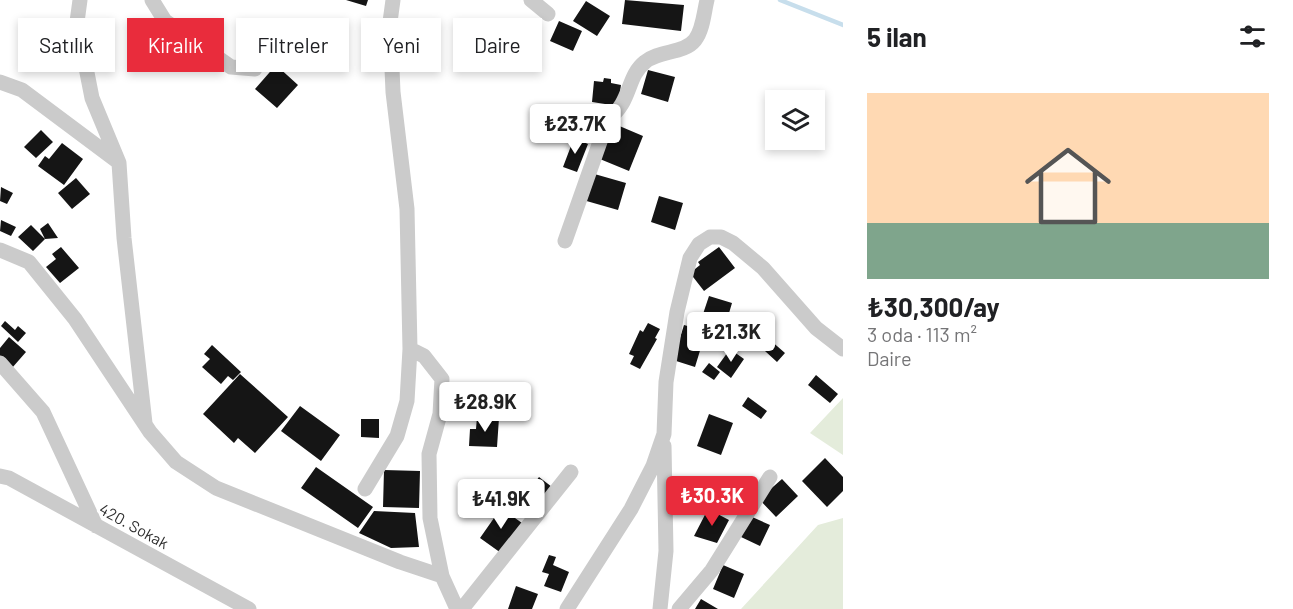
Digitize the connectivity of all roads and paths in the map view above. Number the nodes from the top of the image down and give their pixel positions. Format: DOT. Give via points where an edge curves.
graph roads {
  1 [pos="80,0"];
  2 [pos="152,0"];
  3 [pos="393,0"];
  4 [pos="531,0"];
  5 [pos="707,0"];
  6 [pos="548,14"];
  7 [pos="236,67"];
  8 [pos="0,82"];
  9 [pos="119,163"];
  10 [pos="565,241"];
  11 [pos="0,250"];
  12 [pos="410,349"];
  13 [pos="843,349"];
  14 [pos="0,363"];
  15 [pos="146,426"];
  16 [pos="664,434"];
  17 [pos="571,472"];
  18 [pos="0,476"];
  19 [pos="770,477"];
  20 [pos="365,489"];
  21 [pos="96,526"];
  22 [pos="442,576"];
  23 [pos="249,609"];
  24 [pos="457,609"];
  25 [pos="462,609"];
  26 [pos="567,609"];
  27 [pos="660,609"];
  28 [pos="679,609"];
  1 -- 9 [label="street" via="77,22 92,98"];
  2 -- 7 [label="street" via="165,21"];
  3 -- 12 [label="street" via="393,92 407,209"];
  4 -- 6 [label="street"];
  5 -- 10 [label="street" via="695,40 657,54 637,69 621,110 608,119"];
  8 -- 9 [label="street" via="22,90"];
  9 -- 15 [label="street"];
  11 -- 15 [label="street" via="29,262 75,319"];
  12 -- 20 [label="street" via="407,401 397,436"];
  12 -- 22 [label="street" via="424,356 442,380 440,414 429,454 430,518"];
  13 -- 16 [label="street" via="816,328 764,268 733,243 710,237 699,244 690,258 666,382"];
  14 -- 21 [label="street" via="43,412"];
  15 -- 22 [label="street" via="176,462 216,488"];
  16 -- 26 [label="street" via="631,509"];
  16 -- 27 [label="street" via="666,551"];
  17 -- 25 [label="street"];
  18 -- 21 [label="street, 420. Sokak"];
  19 -- 28 [label="street" via="712,570"];
  21 -- 23 [label="street, 420. Sokak"];
  22 -- 24 [label="street"];
}
